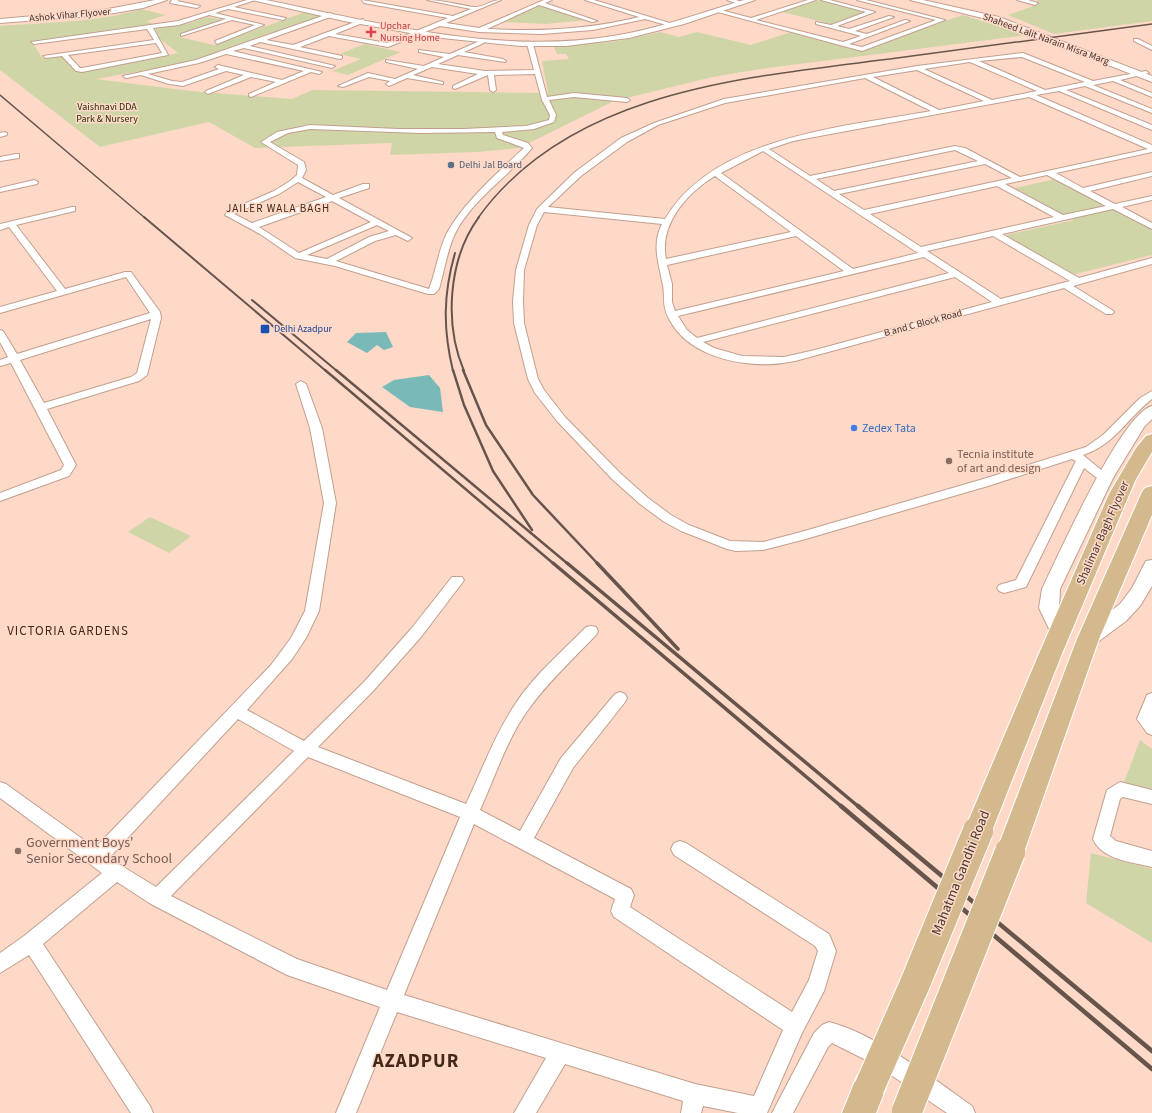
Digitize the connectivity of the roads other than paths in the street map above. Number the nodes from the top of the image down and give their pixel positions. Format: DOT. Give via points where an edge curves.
graph roads {
  1 [pos="151,0"];
  2 [pos="163,0"];
  3 [pos="176,0"];
  4 [pos="252,0"];
  5 [pos="256,0"];
  6 [pos="367,0"];
  7 [pos="430,0"];
  8 [pos="498,0"];
  9 [pos="549,0"];
  10 [pos="588,0"];
  11 [pos="730,0"];
  12 [pos="751,0"];
  13 [pos="813,0"];
  14 [pos="824,0"];
  15 [pos="860,0"];
  16 [pos="914,0"];
  17 [pos="926,0"];
  18 [pos="1020,0"];
  19 [pos="406,2"];
  20 [pos="490,3"];
  21 [pos="539,3"];
  22 [pos="741,3"];
  23 [pos="1034,3"];
  24 [pos="423,5"];
  25 [pos="197,6"];
  26 [pos="504,6"];
  27 [pos="394,7"];
  28 [pos="510,7"];
  29 [pos="229,8"];
  30 [pos="477,9"];
  31 [pos="524,9"];
  32 [pos="717,11"];
  33 [pos="629,12"];
  34 [pos="748,12"];
  35 [pos="872,12"];
  36 [pos="466,13"];
  37 [pos="209,14"];
  38 [pos="331,14"];
  39 [pos="619,15"];
  40 [pos="737,16"];
  41 [pos="891,16"];
  42 [pos="0,17"];
  43 [pos="645,17"];
  44 [pos="232,18"];
  45 [pos="283,18"];
  46 [pos="454,18"];
  47 [pos="602,19"];
  48 [pos="752,20"];
  49 [pos="0,21"];
  50 [pos="363,21"];
  51 [pos="594,21"];
  52 [pos="907,21"];
  53 [pos="818,22"];
  54 [pos="494,23"];
  55 [pos="579,23"];
  56 [pos="438,24"];
  57 [pos="507,24"];
  58 [pos="670,24"];
  59 [pos="832,26"];
  60 [pos="926,26"];
  61 [pos="149,27"];
  62 [pos="478,30"];
  63 [pos="848,31"];
  64 [pos="418,32"];
  65 [pos="328,34"];
  66 [pos="183,35"];
  67 [pos="866,35"];
  68 [pos="1146,38"];
  69 [pos="260,40"];
  70 [pos="157,41"];
  71 [pos="362,41"];
  72 [pos="34,42"];
  73 [pos="217,42"];
  74 [pos="482,42"];
  75 [pos="530,44"];
  76 [pos="843,44"];
  77 [pos="244,46"];
  78 [pos="348,46"];
  79 [pos="113,47"];
  80 [pos="294,47"];
  81 [pos="1152,48"];
  82 [pos="341,49"];
  83 [pos="87,50"];
  84 [pos="421,51"];
  85 [pos="227,52"];
  86 [pos="458,53"];
  87 [pos="64,54"];
  88 [pos="327,54"];
  89 [pos="46,56"];
  90 [pos="92,56"];
  91 [pos="449,56"];
  92 [pos="340,57"];
  93 [pos="971,60"];
  94 [pos="97,61"];
  95 [pos="388,61"];
  96 [pos="503,61"];
  97 [pos="196,62"];
  98 [pos="431,65"];
  99 [pos="332,66"];
  100 [pos="102,67"];
  101 [pos="424,68"];
  102 [pos="917,68"];
  103 [pos="225,69"];
  104 [pos="311,70"];
  105 [pos="319,72"];
  106 [pos="538,72"];
  107 [pos="488,73"];
  108 [pos="140,74"];
  109 [pos="250,75"];
  110 [pos="1147,75"];
  111 [pos="126,76"];
  112 [pos="407,76"];
  113 [pos="866,76"];
  114 [pos="1112,79"];
  115 [pos="397,81"];
  116 [pos="282,82"];
  117 [pos="441,83"];
  118 [pos="389,84"];
  119 [pos="1088,84"];
  120 [pos="342,86"];
  121 [pos="455,88"];
  122 [pos="1059,89"];
  123 [pos="493,90"];
  124 [pos="208,92"];
  125 [pos="1044,92"];
  126 [pos="1030,94"];
  127 [pos="251,95"];
  128 [pos="1152,95"];
  129 [pos="545,99"];
  130 [pos="627,100"];
  131 [pos="991,102"];
  132 [pos="1152,111"];
  133 [pos="938,112"];
  134 [pos="1152,128"];
  135 [pos="498,130"];
  136 [pos="763,148"];
  137 [pos="1152,149"];
  138 [pos="16,156"];
  139 [pos="0,159"];
  140 [pos="986,162"];
  141 [pos="1049,172"];
  142 [pos="716,173"];
  143 [pos="1152,174"];
  144 [pos="810,178"];
  145 [pos="298,179"];
  146 [pos="1019,179"];
  147 [pos="34,182"];
  148 [pos="998,184"];
  149 [pos="366,186"];
  150 [pos="0,190"];
  151 [pos="1083,190"];
  152 [pos="833,193"];
  153 [pos="334,197"];
  154 [pos="1152,198"];
  155 [pos="1115,207"];
  156 [pos="72,209"];
  157 [pos="541,209"];
  158 [pos="864,213"];
  159 [pos="1062,218"];
  160 [pos="377,222"];
  161 [pos="667,222"];
  162 [pos="11,224"];
  163 [pos="1151,224"];
  164 [pos="252,226"];
  165 [pos="0,227"];
  166 [pos="396,232"];
  167 [pos="994,233"];
  168 [pos="798,234"];
  169 [pos="408,238"];
  170 [pos="923,252"];
  171 [pos="298,256"];
  172 [pos="1152,261"];
  173 [pos="328,262"];
  174 [pos="662,263"];
  175 [pos="851,272"];
  176 [pos="956,274"];
  177 [pos="1076,281"];
  178 [pos="1065,285"];
  179 [pos="63,293"];
  180 [pos="999,302"];
  181 [pos="0,310"];
  182 [pos="1109,312"];
  183 [pos="155,315"];
  184 [pos="672,315"];
  185 [pos="0,333"];
  186 [pos="695,341"];
  187 [pos="14,358"];
  188 [pos="0,363"];
  189 [pos="301,384"];
  190 [pos="1152,394"];
  191 [pos="41,407"];
  192 [pos="1152,411"];
  193 [pos="1152,440"];
  194 [pos="1078,457"];
  195 [pos="1106,478"];
  196 [pos="1152,492"];
  197 [pos="0,497"];
  198 [pos="1152,566"];
  199 [pos="458,580"];
  200 [pos="1004,588"];
  201 [pos="1059,630"];
  202 [pos="591,631"];
  203 [pos="1088,639"];
  204 [pos="620,698"];
  205 [pos="1152,699"];
  206 [pos="236,711"];
  207 [pos="1152,729"];
  208 [pos="307,750"];
  209 [pos="0,789"];
  210 [pos="1152,796"];
  211 [pos="470,813"];
  212 [pos="524,840"];
  213 [pos="680,849"];
  214 [pos="96,859"];
  215 [pos="1152,859"];
  216 [pos="116,872"];
  217 [pos="157,898"];
  218 [pos="32,942"];
  219 [pos="0,964"];
  220 [pos="392,1001"];
  221 [pos="795,1026"];
  222 [pos="560,1053"];
  223 [pos="864,1101"];
  224 [pos="693,1104"];
  225 [pos="906,1112"];
  226 [pos="143,1113"];
  227 [pos="346,1113"];
  228 [pos="524,1113"];
  229 [pos="782,1113"];
  230 [pos="964,1113"];
  1 -- 42 [label="street, Ashok Vihar Flyover" via="92,11"];
  2 -- 49 [label="street, Ashok Vihar Flyover" via="87,15"];
  3 -- 25 [label="street" via="172,2"];
  4 -- 29 [label="street"];
  5 -- 38 [label="street"];
  6 -- 27 [label="street" via="364,1"];
  7 -- 30 [label="street"];
  8 -- 20 [label="street"];
  9 -- 21 [label="street"];
  10 -- 33 [label="street"];
  11 -- 22 [label="street"];
  12 -- 22 [label="street"];
  13 -- 48 [label="street"];
  14 -- 35 [label="street"];
  15 -- 60 [label="street" via="942,20"];
  16 -- 110 [label="street, Shaheed Lalit Narain Misra Marg" via="991,18"];
  17 -- 110 [label="street, Shaheed Lalit Narain Misra Marg" via="1002,19"];
  18 -- 23 [label="street"];
  19 -- 27 [label="street"];
  20 -- 26 [label="street"];
  20 -- 30 [label="street"];
  21 -- 31 [label="street"];
  21 -- 51 [label="street"];
  22 -- 32 [label="street"];
  24 -- 36 [label="street"];
  27 -- 46 [label="street"];
  28 -- 31 [label="street"];
  29 -- 37 [label="street"];
  29 -- 45 [label="street"];
  30 -- 36 [label="street"];
  31 -- 54 [label="street"];
  32 -- 40 [label="street"];
  32 -- 58 [label="street"];
  33 -- 39 [label="street"];
  33 -- 43 [label="street"];
  34 -- 40 [label="street"];
  35 -- 41 [label="street"];
  35 -- 59 [label="street"];
  36 -- 46 [label="street"];
  37 -- 44 [label="street"];
  37 -- 61 [label="street" via="179,23"];
  38 -- 50 [label="street"];
  38 -- 69 [label="street"];
  40 -- 48 [label="street"];
  41 -- 52 [label="street"];
  41 -- 63 [label="street"];
  43 -- 58 [label="street"];
  43 -- 62 [label="street" via="599,28 562,32"];
  44 -- 66 [label="street"];
  44 -- 73 [label="street" via="261,26"];
  46 -- 56 [label="street"];
  47 -- 51 [label="street"];
  48 -- 76 [label="street"];
  50 -- 64 [label="street"];
  50 -- 65 [label="street"];
  51 -- 55 [label="street"];
  52 -- 60 [label="street"];
  52 -- 67 [label="street"];
  53 -- 59 [label="street"];
  54 -- 57 [label="street"];
  54 -- 62 [label="street"];
  56 -- 62 [label="street"];
  56 -- 64 [label="street"];
  58 -- 75 [label="street" via="611,39"];
  59 -- 63 [label="street"];
  60 -- 76 [label="street" via="863,49"];
  61 -- 70 [label="street"];
  61 -- 79 [label="street"];
  63 -- 67 [label="street"];
  64 -- 71 [label="street" via="388,45"];
  64 -- 74 [label="street"];
  65 -- 71 [label="street"];
  65 -- 80 [label="street"];
  67 -- 76 [label="street"];
  68 -- 81 [label="street" via="1136,40"];
  69 -- 77 [label="street"];
  69 -- 80 [label="street"];
  70 -- 79 [label="street"];
  70 -- 79 [label="street" via="166,54"];
  71 -- 78 [label="street"];
  72 -- 79 [label="street"];
  74 -- 75 [label="street"];
  74 -- 86 [label="street"];
  75 -- 106 [label="street"];
  77 -- 85 [label="street"];
  77 -- 99 [label="street"];
  79 -- 83 [label="street"];
  79 -- 100 [label="street"];
  80 -- 88 [label="street"];
  82 -- 88 [label="street"];
  83 -- 87 [label="street"];
  83 -- 90 [label="street"];
  84 -- 91 [label="street"];
  85 -- 97 [label="street"];
  85 -- 104 [label="street"];
  86 -- 91 [label="street"];
  86 -- 96 [label="street"];
  87 -- 89 [label="street"];
  87 -- 100 [label="street" via="78,70"];
  88 -- 92 [label="street"];
  91 -- 98 [label="street"];
  93 -- 102 [label="street"];
  93 -- 119 [label="street" via="1023,55"];
  93 -- 125 [label="street"];
  94 -- 100 [label="street"];
  95 -- 101 [label="street"];
  97 -- 103 [label="street"];
  97 -- 108 [label="street"];
  98 -- 101 [label="street"];
  98 -- 107 [label="street"];
  101 -- 112 [label="street"];
  102 -- 113 [label="street"];
  102 -- 131 [label="street"];
  103 -- 108 [label="street" via="183,84"];
  103 -- 109 [label="street"];
  104 -- 105 [label="street"];
  104 -- 116 [label="street"];
  106 -- 107 [label="street"];
  106 -- 129 [label="street"];
  107 -- 121 [label="street"];
  107 -- 123 [label="street"];
  108 -- 111 [label="street"];
  109 -- 116 [label="street"];
  109 -- 124 [label="street"];
  110 -- 114 [label="street"];
  112 -- 115 [label="street"];
  112 -- 117 [label="street"];
  113 -- 133 [label="street"];
  113 -- 157 [label="street" via="714,103 656,124 615,146 578,174"];
  114 -- 119 [label="street"];
  114 -- 128 [label="street"];
  115 -- 118 [label="street"];
  115 -- 120 [label="street" via="371,75"];
  116 -- 127 [label="street"];
  119 -- 122 [label="street"];
  119 -- 132 [label="street"];
  122 -- 125 [label="street"];
  122 -- 134 [label="street"];
  125 -- 126 [label="street"];
  126 -- 131 [label="street"];
  126 -- 137 [label="street"];
  129 -- 130 [label="street" via="574,95"];
  129 -- 135 [label="street" via="553,114 552,121 540,126"];
  131 -- 133 [label="street"];
  133 -- 136 [label="street"];
  135 -- 145 [label="street" via="415,131 310,127 266,141 267,145 301,164 302,171"];
  135 -- 173 [label="street" via="500,136 528,148 500,174 460,219 450,236 432,291 427,292"];
  136 -- 142 [label="street"];
  136 -- 144 [label="street"];
  137 -- 141 [label="street"];
  138 -- 139 [label="street"];
  140 -- 144 [label="street" via="962,150 950,148"];
  140 -- 146 [label="street"];
  140 -- 152 [label="street"];
  141 -- 146 [label="street"];
  141 -- 151 [label="street"];
  142 -- 161 [label="street" via="685,195"];
  142 -- 168 [label="street"];
  143 -- 151 [label="street"];
  144 -- 152 [label="street"];
  145 -- 153 [label="street"];
  145 -- 164 [label="street" via="229,214"];
  146 -- 148 [label="street"];
  147 -- 150 [label="street"];
  148 -- 158 [label="street"];
  148 -- 159 [label="street"];
  149 -- 153 [label="street"];
  151 -- 155 [label="street"];
  152 -- 158 [label="street"];
  153 -- 160 [label="street"];
  153 -- 164 [label="street"];
  154 -- 155 [label="street"];
  155 -- 159 [label="street"];
  155 -- 163 [label="street"];
  156 -- 162 [label="street"];
  157 -- 161 [label="street"];
  157 -- 194 [label="street" via="533,225 520,270 518,301 519,323 533,378 539,391 561,419 616,476 666,518 684,528 727,545 763,546"];
  158 -- 170 [label="street"];
  159 -- 167 [label="street"];
  160 -- 166 [label="street"];
  160 -- 171 [label="street"];
  161 -- 174 [label="street" via="660,245"];
  162 -- 165 [label="street"];
  162 -- 179 [label="street"];
  164 -- 171 [label="street"];
  166 -- 169 [label="street"];
  166 -- 173 [label="street" via="372,239"];
  167 -- 170 [label="street"];
  167 -- 177 [label="street"];
  168 -- 174 [label="street"];
  168 -- 175 [label="street"];
  170 -- 175 [label="street"];
  170 -- 176 [label="street"];
  171 -- 173 [label="street"];
  172 -- 177 [label="street, B and C Block Road"];
  174 -- 184 [label="street" via="667,283 668,305"];
  175 -- 184 [label="street"];
  176 -- 180 [label="street"];
  176 -- 186 [label="street"];
  177 -- 178 [label="street, B and C Block Road"];
  178 -- 180 [label="street, B and C Block Road"];
  178 -- 182 [label="street"];
  179 -- 181 [label="street"];
  179 -- 183 [label="street" via="128,274"];
  180 -- 186 [label="street, B and C Block Road" via="817,353 774,361 726,356"];
  183 -- 187 [label="street"];
  183 -- 191 [label="street" via="142,375"];
  184 -- 186 [label="street, B and C Block Road"];
  185 -- 187 [label="street"];
  187 -- 188 [label="street"];
  187 -- 191 [label="street"];
  189 -- 206 [label="street" via="316,428 330,503 312,610 305,629 293,649"];
  190 -- 194 [label="street" via="1102,444"];
  191 -- 197 [label="street" via="70,465 68,470"];
  192 -- 195 [label="street" via="1138,424"];
  193 -- 201 [label="main road, Shalimar Bagh Flyover" via="1141,452 1121,491"];
  194 -- 195 [label="street"];
  194 -- 200 [label="street" via="1021,584"];
  195 -- 201 [label="street" via="1050,589 1049,608"];
  196 -- 203 [label="main road"];
  198 -- 203 [label="street" via="1142,590 1130,608"];
  199 -- 208 [label="street" via="393,660"];
  201 -- 223 [label="main road, Mahatma Gandhi Road, bridge" via="914,986"];
  202 -- 211 [label="street" via="522,706 500,745"];
  203 -- 225 [label="main road, bridge" via="1010,852"];
  204 -- 212 [label="street" via="566,763"];
  205 -- 207 [label="street" via="1145,719"];
  206 -- 208 [label="street"];
  206 -- 214 [label="street"];
  208 -- 211 [label="street"];
  208 -- 217 [label="street"];
  209 -- 214 [label="street"];
  210 -- 215 [label="street" via="1120,789 1116,791 1101,839 1111,848"];
  211 -- 212 [label="street"];
  211 -- 220 [label="street"];
  212 -- 221 [label="street" via="625,895 620,911"];
  213 -- 221 [label="street" via="822,940 827,951 817,984"];
  214 -- 216 [label="street"];
  216 -- 217 [label="street"];
  216 -- 218 [label="street"];
  217 -- 220 [label="street" via="294,968"];
  218 -- 219 [label="street"];
  218 -- 226 [label="street"];
  220 -- 222 [label="street"];
  220 -- 227 [label="street"];
  221 -- 224 [label="street" via="759,1107"];
  222 -- 224 [label="street"];
  222 -- 228 [label="street"];
  229 -- 230 [label="street" via="821,1040 829,1032 840,1034 906,1072"];
}
